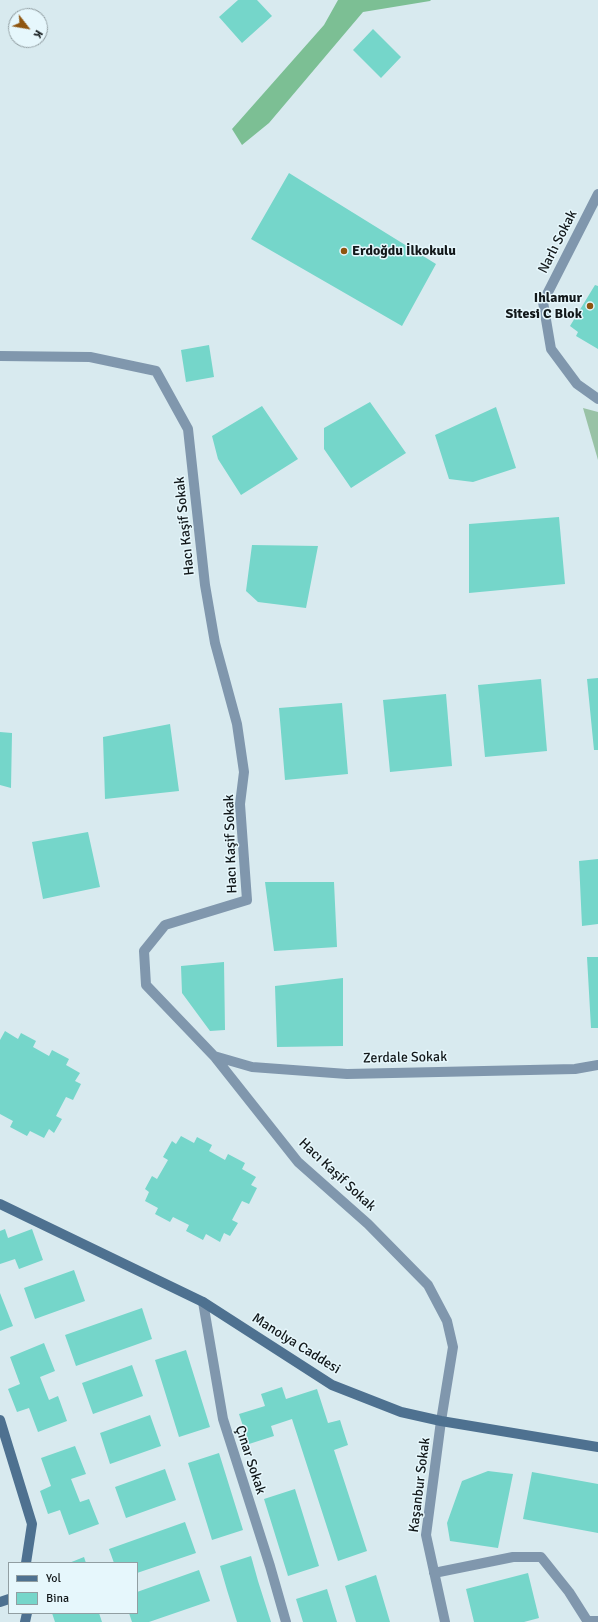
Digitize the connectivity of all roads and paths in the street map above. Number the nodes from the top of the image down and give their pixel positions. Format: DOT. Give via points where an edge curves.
graph roads {
  1 [pos="598,194"];
  2 [pos="0,356"];
  3 [pos="598,399"];
  4 [pos="214,1056"];
  5 [pos="598,1065"];
  6 [pos="0,1204"];
  7 [pos="203,1302"];
  8 [pos="0,1420"];
  9 [pos="441,1421"];
  10 [pos="598,1447"];
  11 [pos="26,1562"];
  12 [pos="434,1573"];
  13 [pos="286,1622"];
  14 [pos="445,1622"];
  15 [pos="591,1622"];
  1 -- 3 [label="street, Narlı Sokak" via="543,302 551,349 577,384"];
  2 -- 4 [label="street, Hacı Kaşif Sokak" via="90,357 156,371 188,429 215,643 237,724 244,772 240,804 247,900 165,925 144,951 146,984"];
  4 -- 5 [label="street, Zerdale Sokak" via="252,1067 347,1074 575,1068"];
  4 -- 9 [label="street, Hacı Kaşif Sokak" via="298,1162 368,1224 428,1285 447,1321 453,1347"];
  6 -- 7 [label="street, Manolya Caddesi"];
  7 -- 9 [label="street, Manolya Caddesi" via="332,1385 401,1412"];
  7 -- 13 [label="street, Çınar Sokak" via="223,1419"];
  8 -- 11 [label="street" via="32,1524"];
  9 -- 10 [label="street, Manolya Caddesi"];
  9 -- 12 [label="street, Kaşanbur Sokak" via="426,1535"];
  12 -- 14 [label="street, Kaşanbur Sokak"];
  12 -- 15 [label="street" via="513,1557 541,1557"];
}
